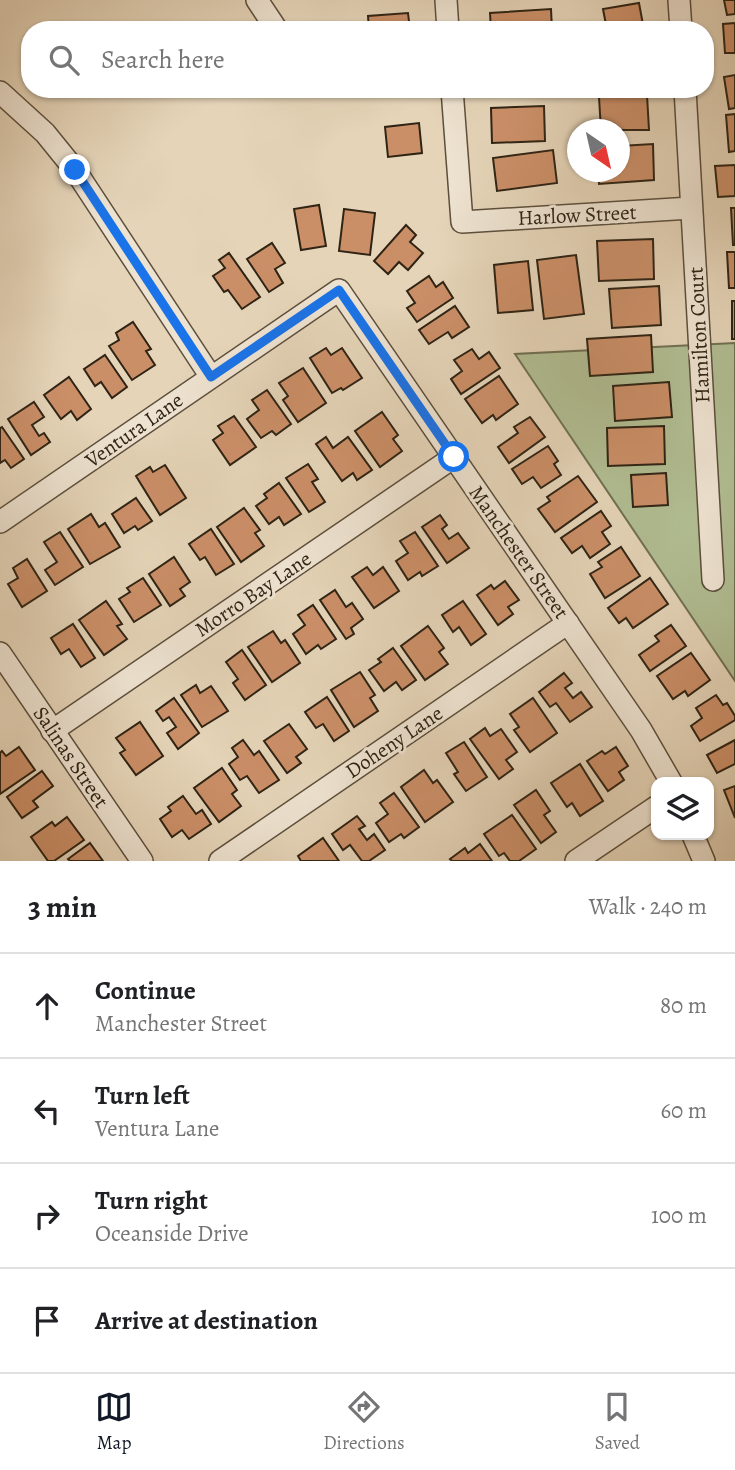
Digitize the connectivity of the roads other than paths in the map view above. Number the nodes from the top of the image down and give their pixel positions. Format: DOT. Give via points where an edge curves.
graph roads {
  1 [pos="257,0"];
  2 [pos="446,0"];
  3 [pos="679,0"];
  4 [pos="271,21"];
  5 [pos="447,21"];
  6 [pos="680,21"];
  7 [pos="0,92"];
  8 [pos="454,98"];
  9 [pos="685,98"];
  10 [pos="691,208"];
  11 [pos="339,290"];
  12 [pos="211,377"];
  13 [pos="454,457"];
  14 [pos="0,523"];
  15 [pos="713,580"];
  16 [pos="568,623"];
  17 [pos="0,653"];
  18 [pos="52,731"];
  19 [pos="668,777"];
  20 [pos="651,810"];
  21 [pos="695,840"];
  22 [pos="142,861"];
  23 [pos="220,861"];
  24 [pos="576,861"];
  25 [pos="704,861"];
  1 -- 4 [label="street"];
  2 -- 5 [label="street"];
  3 -- 6 [label="street"];
  7 -- 12 [label="street" via="45,133 75,170"];
  8 -- 10 [label="street, Harlow Street" via="462,222"];
  9 -- 10 [label="street, Hamilton Court"];
  10 -- 15 [label="street, Hamilton Court"];
  11 -- 12 [label="street, Ventura Lane"];
  11 -- 13 [label="street, Manchester Street"];
  12 -- 14 [label="street, Ventura Lane"];
  13 -- 16 [label="street, Manchester Street"];
  13 -- 18 [label="street, Morro Bay Lane"];
  16 -- 19 [label="street, Manchester Street"];
  16 -- 23 [label="street, Doheny Lane"];
  17 -- 18 [label="street, Salinas Street"];
  18 -- 22 [label="street, Salinas Street"];
  20 -- 24 [label="street"];
  21 -- 25 [label="street"];
}
